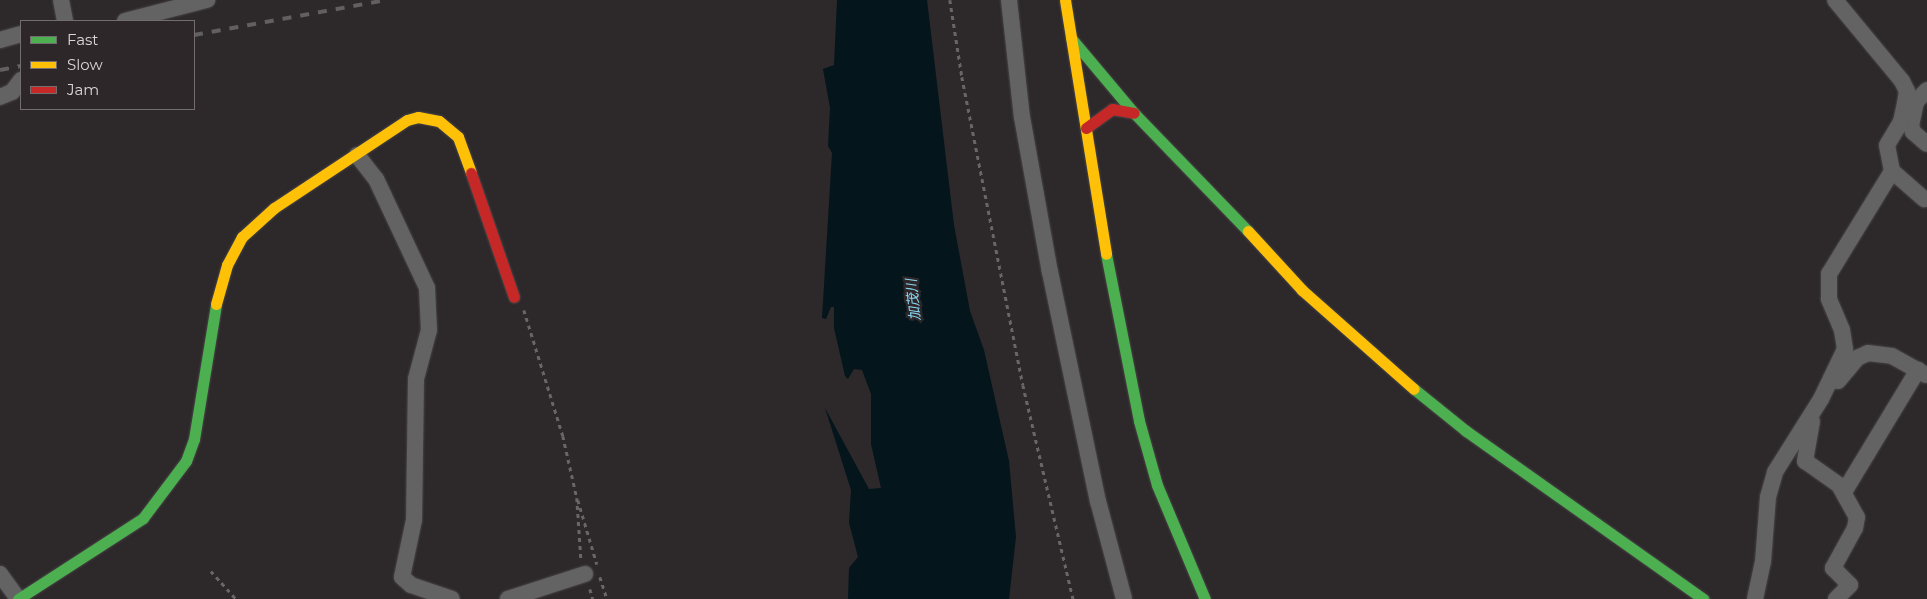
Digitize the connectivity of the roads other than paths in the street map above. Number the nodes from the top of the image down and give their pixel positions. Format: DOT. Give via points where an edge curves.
graph roads {
  1 [pos="61,0"];
  2 [pos="207,0"];
  3 [pos="1008,0"];
  4 [pos="1065,0"];
  5 [pos="1835,0"];
  6 [pos="65,20"];
  7 [pos="129,20"];
  8 [pos="20,34"];
  9 [pos="1070,38"];
  10 [pos="0,40"];
  11 [pos="20,81"];
  12 [pos="1927,90"];
  13 [pos="0,97"];
  14 [pos="1916,109"];
  15 [pos="1134,113"];
  16 [pos="1086,128"];
  17 [pos="1927,144"];
  18 [pos="357,156"];
  19 [pos="1892,171"];
  20 [pos="1924,199"];
  21 [pos="514,297"];
  22 [pos="1922,373"];
  23 [pos="1821,399"];
  24 [pos="1813,413"];
  25 [pos="1844,492"];
  26 [pos="0,574"];
  27 [pos="585,574"];
  28 [pos="418,594"];
  29 [pos="18,599"];
  30 [pos="452,599"];
  31 [pos="508,599"];
  32 [pos="1124,599"];
  33 [pos="1205,599"];
  34 [pos="1703,599"];
  35 [pos="1755,599"];
  36 [pos="1836,599"];
  1 -- 6 [label="street"];
  2 -- 7 [label="street"];
  3 -- 32 [label="street" via="1022,118 1050,272 1098,501"];
  4 -- 9 [label="street"];
  5 -- 14 [label="street" via="1902,81"];
  8 -- 10 [label="street"];
  9 -- 15 [label="street"];
  9 -- 16 [label="street"];
  11 -- 13 [label="street" via="12,92"];
  12 -- 14 [label="street"];
  14 -- 17 [label="street" via="1913,132"];
  14 -- 19 [label="street" via="1901,122 1887,145"];
  15 -- 16 [label="street" via="1112,109"];
  15 -- 34 [label="street" via="1172,149 1302,290 1382,363 1466,431"];
  16 -- 33 [label="street" via="1139,421 1157,485"];
  18 -- 21 [label="street" via="408,120 418,117 439,121 450,128 464,149"];
  18 -- 28 [label="street" via="382,191 427,288 430,330 416,379 414,520 402,572"];
  18 -- 29 [label="street" via="274,208 234,250 215,307 191,450 155,503 128,530"];
  19 -- 20 [label="street"];
  19 -- 23 [label="street" via="1829,274 1828,299 1842,330 1845,349"];
  22 -- 23 [label="street" via="1892,356 1868,353 1857,358"];
  22 -- 25 [label="street"];
  23 -- 24 [label="street"];
  24 -- 25 [label="street" via="1806,461"];
  24 -- 35 [label="street" via="1774,472"];
  25 -- 36 [label="street" via="1858,517 1833,568 1850,584"];
  26 -- 29 [label="street"];
  27 -- 31 [label="street"];
  28 -- 30 [label="street"];
}
